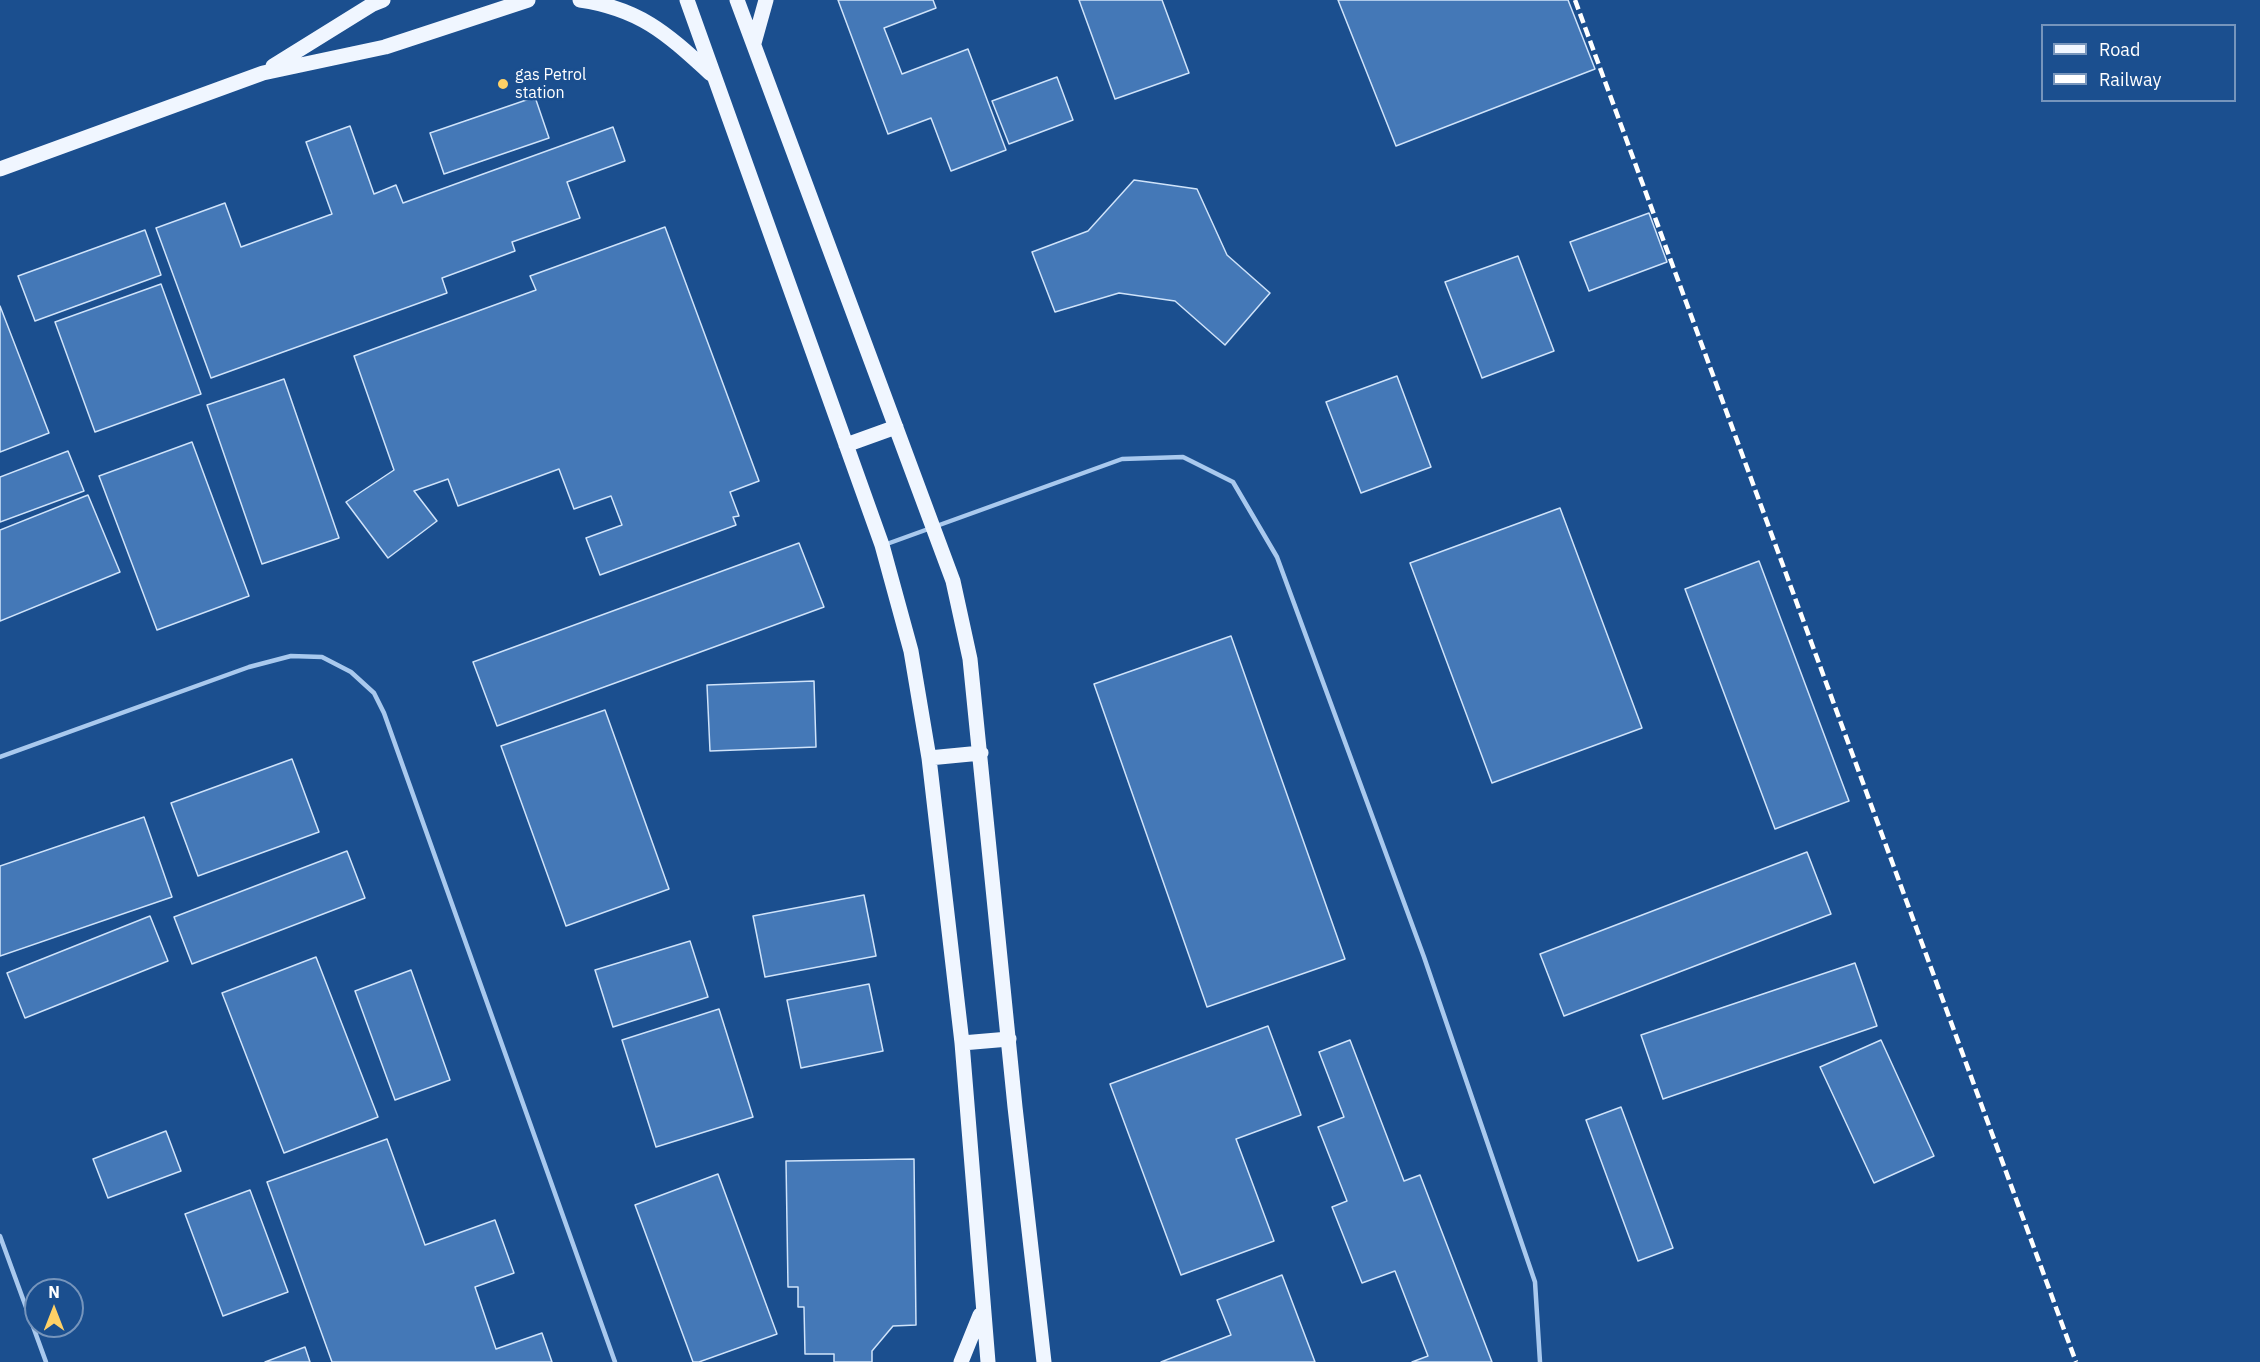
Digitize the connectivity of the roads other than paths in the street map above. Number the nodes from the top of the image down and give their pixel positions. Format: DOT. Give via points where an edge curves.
graph roads {
  1 [pos="383,0"];
  2 [pos="528,0"];
  3 [pos="580,0"];
  4 [pos="687,0"];
  5 [pos="737,0"];
  6 [pos="766,0"];
  7 [pos="754,43"];
  8 [pos="262,73"];
  9 [pos="713,76"];
  10 [pos="0,169"];
  11 [pos="896,427"];
  12 [pos="846,445"];
  13 [pos="934,528"];
  14 [pos="882,545"];
  15 [pos="981,753"];
  16 [pos="0,757"];
  17 [pos="929,758"];
  18 [pos="1009,1039"];
  19 [pos="962,1043"];
  20 [pos="0,1236"];
  21 [pos="982,1311"];
  22 [pos="46,1362"];
  23 [pos="615,1362"];
  24 [pos="961,1362"];
  25 [pos="987,1362"];
  26 [pos="1044,1362"];
  27 [pos="1540,1362"];
  1 -- 8 [label="main road"];
  2 -- 8 [label="main road" via="385,47"];
  3 -- 9 [label="main road" via="606,4 645,19 669,35"];
  4 -- 9 [label="main road"];
  5 -- 7 [label="main road"];
  6 -- 7 [label="main road"];
  7 -- 11 [label="main road"];
  8 -- 10 [label="main road"];
  9 -- 12 [label="main road"];
  11 -- 12 [label="main road"];
  11 -- 13 [label="main road"];
  12 -- 14 [label="main road"];
  13 -- 14 [label="lane"];
  13 -- 15 [label="main road" via="953,581 970,659"];
  13 -- 27 [label="lane" via="1122,459 1183,457 1233,482 1277,557 1424,957 1536,1282"];
  14 -- 17 [label="main road" via="911,651"];
  15 -- 17 [label="main road"];
  15 -- 18 [label="main road"];
  16 -- 23 [label="lane" via="249,667 291,656 322,657 351,672 374,693"];
  17 -- 19 [label="main road"];
  18 -- 19 [label="main road"];
  18 -- 26 [label="main road"];
  19 -- 21 [label="main road"];
  20 -- 22 [label="lane"];
  21 -- 24 [label="main road"];
  21 -- 25 [label="main road"];
}
